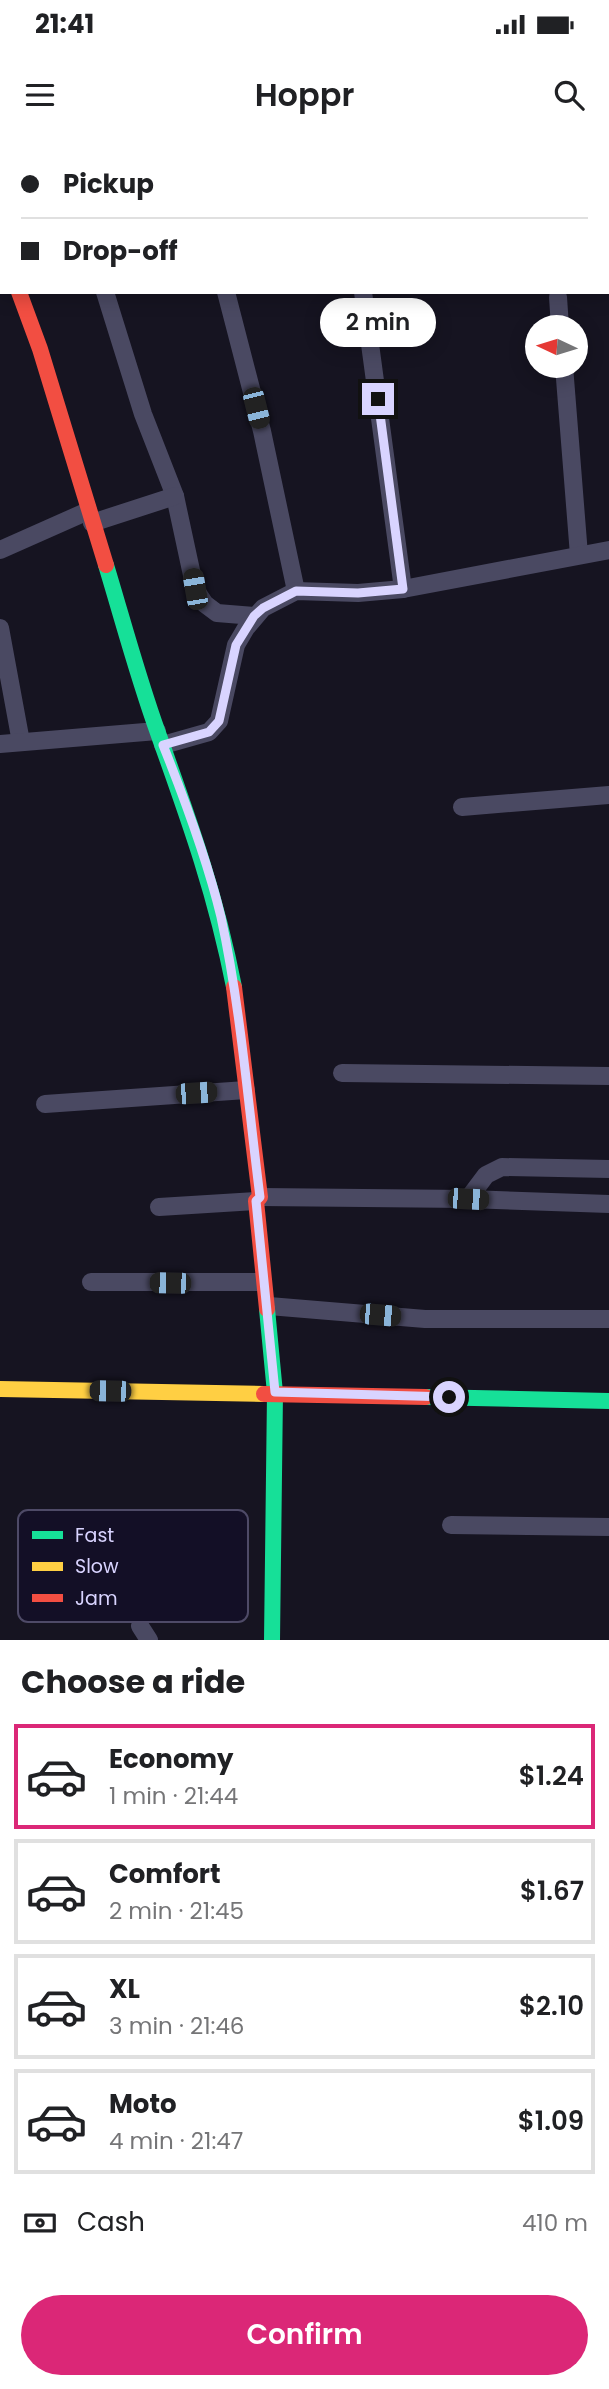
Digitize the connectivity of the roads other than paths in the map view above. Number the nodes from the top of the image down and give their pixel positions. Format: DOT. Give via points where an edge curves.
graph roads {
  1 [pos="20,294"];
  2 [pos="106,294"];
  3 [pos="227,294"];
  4 [pos="363,294"];
  5 [pos="558,297"];
  6 [pos="560,315"];
  7 [pos="565,378"];
  8 [pos="175,496"];
  9 [pos="90,517"];
  10 [pos="0,550"];
  11 [pos="609,550"];
  12 [pos="579,555"];
  13 [pos="403,589"];
  14 [pos="296,591"];
  15 [pos="254,616"];
  16 [pos="0,628"];
  17 [pos="160,738"];
  18 [pos="21,742"];
  19 [pos="0,744"];
  20 [pos="609,795"];
  21 [pos="462,807"];
  22 [pos="342,1073"];
  23 [pos="609,1076"];
  24 [pos="246,1090"];
  25 [pos="45,1104"];
  26 [pos="609,1169"];
  27 [pos="258,1199"];
  28 [pos="468,1199"];
  29 [pos="609,1205"];
  30 [pos="159,1207"];
  31 [pos="91,1282"];
  32 [pos="263,1282"];
  33 [pos="268,1306"];
  34 [pos="609,1319"];
  35 [pos="0,1389"];
  36 [pos="275,1392"];
  37 [pos="609,1401"];
  38 [pos="451,1525"];
  39 [pos="609,1527"];
  40 [pos="272,1640"];
  1 -- 9 [label="street"];
  2 -- 8 [label="street" via="143,414"];
  3 -- 14 [label="street"];
  4 -- 13 [label="street"];
  5 -- 6 [label="street"];
  7 -- 12 [label="street"];
  8 -- 9 [label="street"];
  8 -- 15 [label="street" via="195,589 217,613"];
  9 -- 10 [label="street"];
  9 -- 17 [label="street"];
  11 -- 12 [label="street"];
  12 -- 13 [label="street"];
  13 -- 14 [label="street"];
  14 -- 15 [label="street"];
  15 -- 17 [label="street" via="236,645 219,721 209,732"];
  16 -- 18 [label="street"];
  17 -- 18 [label="street"];
  17 -- 24 [label="street" via="186,803 220,915 237,1003"];
  18 -- 19 [label="street"];
  20 -- 21 [label="street"];
  22 -- 23 [label="street"];
  24 -- 25 [label="street"];
  24 -- 27 [label="street"];
  26 -- 28 [label="street" via="502,1167 486,1175"];
  27 -- 28 [label="street"];
  27 -- 30 [label="street"];
  27 -- 32 [label="street"];
  28 -- 29 [label="street"];
  31 -- 32 [label="street"];
  32 -- 33 [label="street"];
  33 -- 34 [label="street" via="425,1319"];
  33 -- 36 [label="street"];
  35 -- 36 [label="street"];
  36 -- 37 [label="street"];
  36 -- 40 [label="street"];
  38 -- 39 [label="street"];
}
